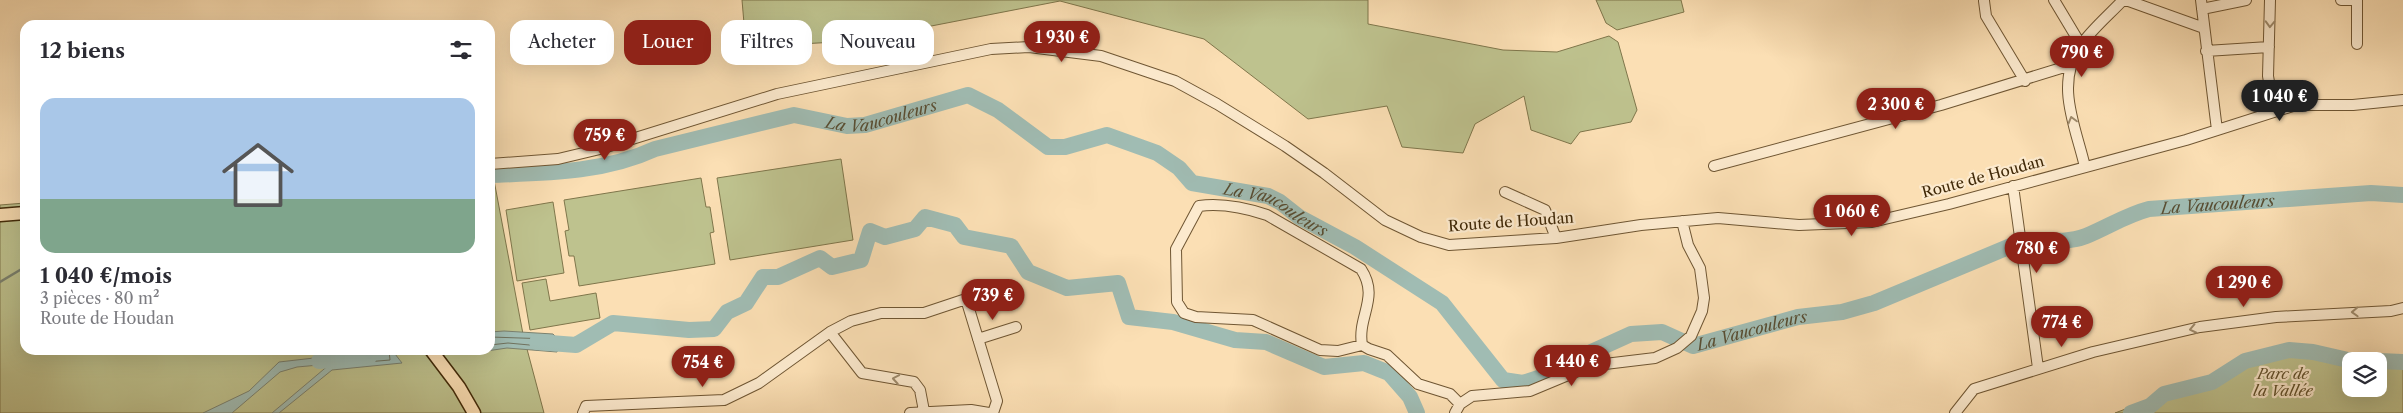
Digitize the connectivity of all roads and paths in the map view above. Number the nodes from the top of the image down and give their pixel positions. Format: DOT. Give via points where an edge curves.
graph roads {
  1 [pos="2054,0"];
  2 [pos="2125,0"];
  3 [pos="2246,0"];
  4 [pos="2270,0"];
  5 [pos="2341,0"];
  6 [pos="2357,0"];
  7 [pos="1984,1"];
  8 [pos="2202,4"];
  9 [pos="2204,28"];
  10 [pos="2356,44"];
  11 [pos="2081,45"];
  12 [pos="2269,47"];
  13 [pos="2206,51"];
  14 [pos="2071,65"];
  15 [pos="2025,81"];
  16 [pos="2403,100"];
  17 [pos="2274,111"];
  18 [pos="2217,130"];
  19 [pos="495,164"];
  20 [pos="1714,166"];
  21 [pos="2085,167"];
  22 [pos="2014,186"];
  23 [pos="1504,192"];
  24 [pos="20,214"];
  25 [pos="0,215"];
  26 [pos="1682,221"];
  27 [pos="1556,238"];
  28 [pos="2403,308"];
  29 [pos="1016,327"];
  30 [pos="830,332"];
  31 [pos="978,340"];
  32 [pos="1362,345"];
  33 [pos="435,355"];
  34 [pos="2038,368"];
  35 [pos="1457,408"];
  36 [pos="924,411"];
  37 [pos="474,413"];
  38 [pos="583,413"];
  39 [pos="910,413"];
  40 [pos="989,413"];
  41 [pos="993,413"];
  42 [pos="1955,413"];
  1 -- 11 [label="street"];
  2 -- 9 [label="street"];
  2 -- 11 [label="street"];
  3 -- 8 [label="street"];
  4 -- 12 [label="street, one-way"];
  5 -- 6 [label="street"];
  6 -- 10 [label="street"];
  7 -- 15 [label="street" via="1986,16"];
  8 -- 9 [label="street"];
  9 -- 13 [label="street"];
  11 -- 14 [label="street"];
  12 -- 13 [label="street"];
  12 -- 17 [label="street" via="2268,76"];
  13 -- 18 [label="street"];
  14 -- 15 [label="street"];
  21 -- 14 [label="street, one-way" via="2068,104"];
  15 -- 20 [label="street"];
  16 -- 17 [label="street, Route de Houdan" via="2353,105 2313,103"];
  17 -- 18 [label="street, Route de Houdan"];
  18 -- 21 [label="street, Route de Houdan"];
  19 -- 27 [label="street, Route de Houdan" via="558,159 600,150 778,94 991,49 1030,47 1102,56 1175,81 1285,146 1385,220 1421,237 1450,245"];
  21 -- 22 [label="street, Route de Houdan"];
  22 -- 26 [label="street, Route de Houdan" via="1856,224 1799,225 1718,218"];
  22 -- 34 [label="street"];
  23 -- 27 [label="street" via="1545,210"];
  24 -- 25 [label="main road"];
  26 -- 27 [label="street, Route de Houdan"];
  26 -- 35 [label="street" via="1688,246 1700,268 1704,298 1691,336 1677,348 1656,358 1578,371 1530,392 1472,396"];
  28 -- 34 [label="street, one-way" via="2276,316 2210,326"];
  29 -- 31 [label="street"];
  30 -- 31 [label="street" via="851,321 881,313 924,313 966,298"];
  36 -- 30 [label="street, one-way" via="920,390 914,382 862,373"];
  30 -- 38 [label="street" via="759,383 724,400 586,406"];
  31 -- 41 [label="street" via="997,401"];
  32 -- 32 [label="street" via="1320,350 1253,320 1196,317 1184,313 1177,302 1176,250 1199,206 1212,204 1267,215 1361,270 1368,280 1370,292 1360,334"];
  32 -- 35 [label="street" via="1387,355 1418,384 1450,394"];
  33 -- 37 [label="main road"];
  34 -- 42 [label="street" via="1974,389"];
  36 -- 39 [label="street"];
  36 -- 40 [label="street"];
}
